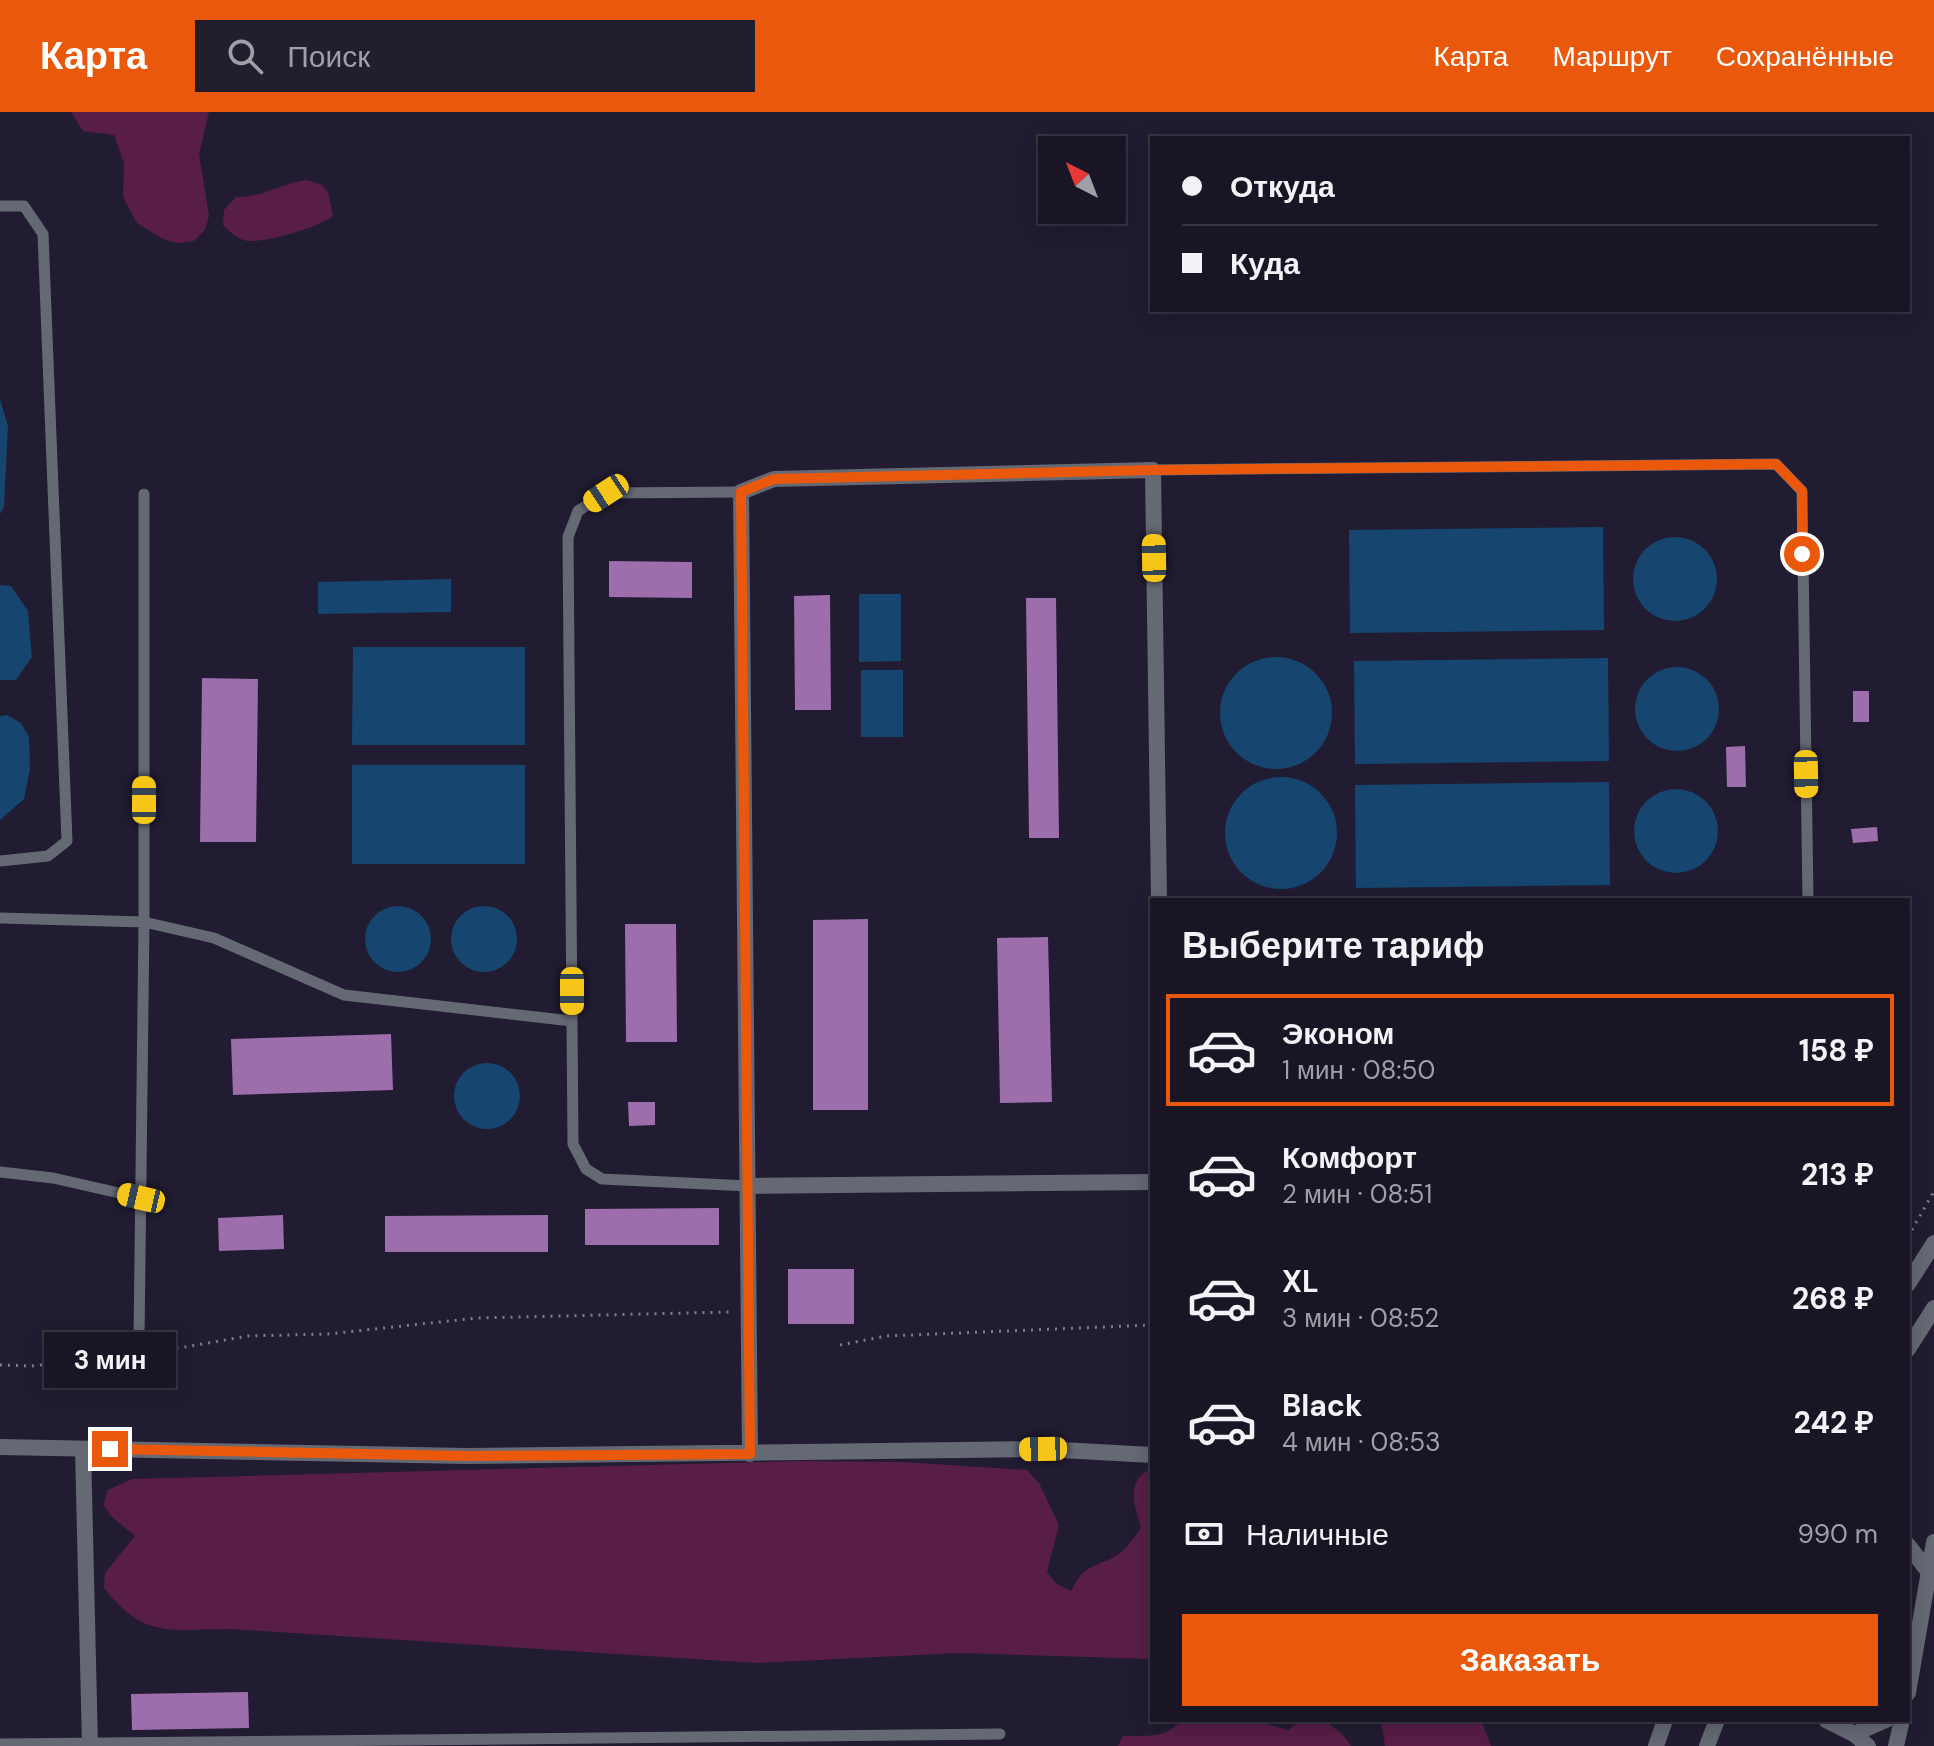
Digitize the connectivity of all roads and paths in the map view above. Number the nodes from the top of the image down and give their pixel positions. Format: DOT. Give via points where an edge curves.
graph roads {
  1 [pos="0,206"];
  2 [pos="1153,470"];
  3 [pos="741,492"];
  4 [pos="144,494"];
  5 [pos="0,861"];
  6 [pos="1159,898"];
  7 [pos="1808,898"];
  8 [pos="0,918"];
  9 [pos="144,922"];
  10 [pos="572,1021"];
  11 [pos="0,1172"];
  12 [pos="1150,1182"];
  13 [pos="749,1186"];
  14 [pos="1934,1191"];
  15 [pos="141,1198"];
  16 [pos="1910,1233"];
  17 [pos="1934,1243"];
  18 [pos="1910,1281"];
  19 [pos="1934,1308"];
  20 [pos="750,1312"];
  21 [pos="1150,1325"];
  22 [pos="139,1340"];
  23 [pos="840,1345"];
  24 [pos="1910,1346"];
  25 [pos="0,1365"];
  26 [pos="0,1447"];
  27 [pos="83,1449"];
  28 [pos="750,1454"];
  29 [pos="1150,1455"];
  30 [pos="1934,1542"];
  31 [pos="1910,1548"];
  32 [pos="1930,1574"];
  33 [pos="1910,1682"];
  34 [pos="1664,1722"];
  35 [pos="1716,1722"];
  36 [pos="1830,1722"];
  37 [pos="1881,1722"];
  38 [pos="1902,1722"];
  39 [pos="1000,1734"];
  40 [pos="1854,1734"];
  41 [pos="286,1743"];
  42 [pos="0,1744"];
  43 [pos="90,1745"];
  44 [pos="1656,1746"];
  45 [pos="1707,1746"];
  46 [pos="1868,1746"];
  47 [pos="1896,1746"];
  1 -- 5 [label="lane" via="24,206 43,234 67,841 48,856"];
  2 -- 3 [label="street" via="774,479"];
  2 -- 6 [label="street"];
  2 -- 7 [label="lane" via="1776,464 1802,491"];
  3 -- 10 [label="lane" via="606,493 578,511 568,537"];
  3 -- 13 [label="street"];
  4 -- 9 [label="lane"];
  8 -- 9 [label="lane"];
  9 -- 10 [label="lane" via="214,938 344,995"];
  9 -- 15 [label="lane"];
  10 -- 13 [label="lane" via="573,1144 586,1169 602,1179"];
  11 -- 15 [label="lane"];
  12 -- 13 [label="street"];
  13 -- 20 [label="street"];
  14 -- 16 [label="path"];
  15 -- 22 [label="lane"];
  17 -- 18 [label="street"];
  19 -- 24 [label="street"];
  20 -- 25 [label="path" via="477,1318 328,1334 248,1336 145,1354"];
  20 -- 28 [label="street"];
  21 -- 23 [label="path" via="886,1336"];
  26 -- 27 [label="street"];
  27 -- 28 [label="street" via="467,1456"];
  27 -- 43 [label="street"];
  28 -- 29 [label="street" via="1043,1449"];
  30 -- 32 [label="street"];
  31 -- 32 [label="street"];
  32 -- 33 [label="street"];
  34 -- 44 [label="street"];
  35 -- 45 [label="street"];
  36 -- 40 [label="street"];
  37 -- 40 [label="street"];
  38 -- 47 [label="street"];
  39 -- 41 [label="lane"];
  40 -- 46 [label="street"];
  41 -- 43 [label="lane"];
  42 -- 43 [label="lane"];
}
